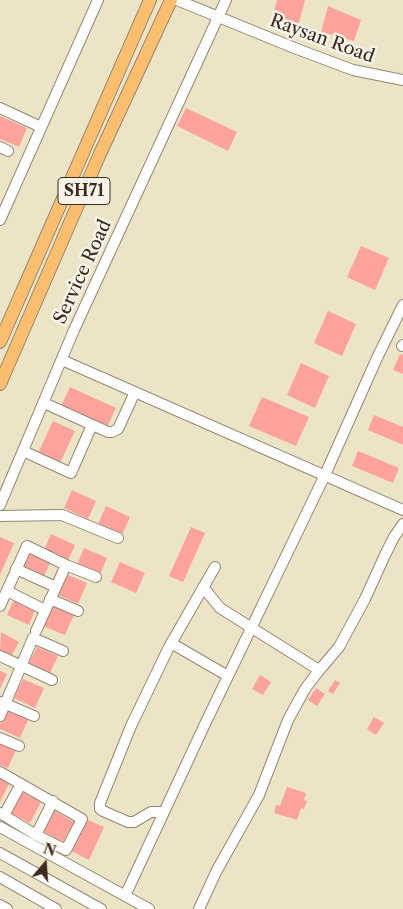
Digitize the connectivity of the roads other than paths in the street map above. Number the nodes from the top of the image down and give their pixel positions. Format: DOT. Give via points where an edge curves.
graph roads {
  1 [pos="98,0"];
  2 [pos="150,0"];
  3 [pos="172,0"];
  4 [pos="177,0"];
  5 [pos="226,0"];
  6 [pos="218,17"];
  7 [pos="403,80"];
  8 [pos="0,108"];
  9 [pos="41,127"];
  10 [pos="0,220"];
  11 [pos="402,311"];
  12 [pos="0,342"];
  13 [pos="62,360"];
  14 [pos="0,384"];
  15 [pos="135,392"];
  16 [pos="44,403"];
  17 [pos="92,425"];
  18 [pos="23,451"];
  19 [pos="324,476"];
  20 [pos="0,505"];
  21 [pos="403,510"];
  22 [pos="0,516"];
  23 [pos="403,524"];
  24 [pos="118,538"];
  25 [pos="66,565"];
  26 [pos="215,567"];
  27 [pos="16,569"];
  28 [pos="96,577"];
  29 [pos="56,587"];
  30 [pos="203,588"];
  31 [pos="7,591"];
  32 [pos="50,599"];
  33 [pos="0,606"];
  34 [pos="45,610"];
  35 [pos="78,611"];
  36 [pos="251,627"];
  37 [pos="36,631"];
  38 [pos="171,644"];
  39 [pos="63,651"];
  40 [pos="0,656"];
  41 [pos="21,666"];
  42 [pos="319,670"];
  43 [pos="228,676"];
  44 [pos="52,680"];
  45 [pos="3,703"];
  46 [pos="0,716"];
  47 [pos="34,716"];
  48 [pos="0,738"];
  49 [pos="19,746"];
  50 [pos="0,772"];
  51 [pos="21,784"];
  52 [pos="53,802"];
  53 [pos="164,812"];
  54 [pos="2,814"];
  55 [pos="0,827"];
  56 [pos="36,835"];
  57 [pos="0,853"];
  58 [pos="0,877"];
  59 [pos="125,896"];
  60 [pos="0,905"];
  61 [pos="7,909"];
  62 [pos="56,909"];
  63 [pos="101,909"];
  64 [pos="149,909"];
  65 [pos="199,909"];
  1 -- 9 [label="street"];
  2 -- 12 [label="main road, SH71"];
  3 -- 14 [label="main road, SH71" via="99,156"];
  4 -- 6 [label="street, Raysan Road"];
  5 -- 6 [label="street, Service Road"];
  6 -- 7 [label="street, Raysan Road" via="353,70"];
  6 -- 13 [label="street, Service Road"];
  8 -- 9 [label="street"];
  9 -- 10 [label="street"];
  11 -- 19 [label="street" via="377,358"];
  13 -- 15 [label="street"];
  13 -- 16 [label="street, Service Road"];
  15 -- 17 [label="street" via="118,429 108,432"];
  15 -- 19 [label="street"];
  16 -- 17 [label="street"];
  16 -- 18 [label="street, Service Road"];
  17 -- 18 [label="street" via="71,473"];
  18 -- 20 [label="street, Service Road"];
  19 -- 21 [label="street"];
  19 -- 36 [label="street"];
  22 -- 24 [label="street" via="62,515"];
  23 -- 42 [label="street" via="339,647"];
  25 -- 27 [label="street" via="27,546"];
  25 -- 28 [label="street"];
  25 -- 29 [label="street"];
  26 -- 30 [label="street"];
  27 -- 29 [label="street"];
  27 -- 31 [label="street"];
  29 -- 32 [label="street"];
  30 -- 36 [label="street" via="220,608"];
  30 -- 38 [label="street"];
  31 -- 33 [label="street"];
  31 -- 34 [label="street"];
  32 -- 34 [label="street"];
  32 -- 35 [label="street"];
  34 -- 37 [label="street"];
  36 -- 42 [label="street"];
  36 -- 43 [label="street"];
  38 -- 43 [label="street"];
  38 -- 53 [label="street" via="131,726 100,803 102,811 128,822 152,812"];
  39 -- 41 [label="street" via="33,638"];
  40 -- 41 [label="street"];
  41 -- 44 [label="street"];
  41 -- 45 [label="street"];
  42 -- 65 [label="street" via="288,720 259,795"];
  43 -- 53 [label="street"];
  45 -- 46 [label="street"];
  45 -- 47 [label="street"];
  48 -- 49 [label="street"];
  50 -- 51 [label="street"];
  51 -- 52 [label="street"];
  51 -- 54 [label="street"];
  52 -- 56 [label="street"];
  52 -- 56 [label="street" via="82,819 66,850"];
  53 -- 59 [label="street"];
  54 -- 56 [label="street"];
  55 -- 59 [label="street"];
  57 -- 63 [label="street"];
  58 -- 62 [label="street"];
  59 -- 64 [label="street"];
  60 -- 61 [label="street"];
}
